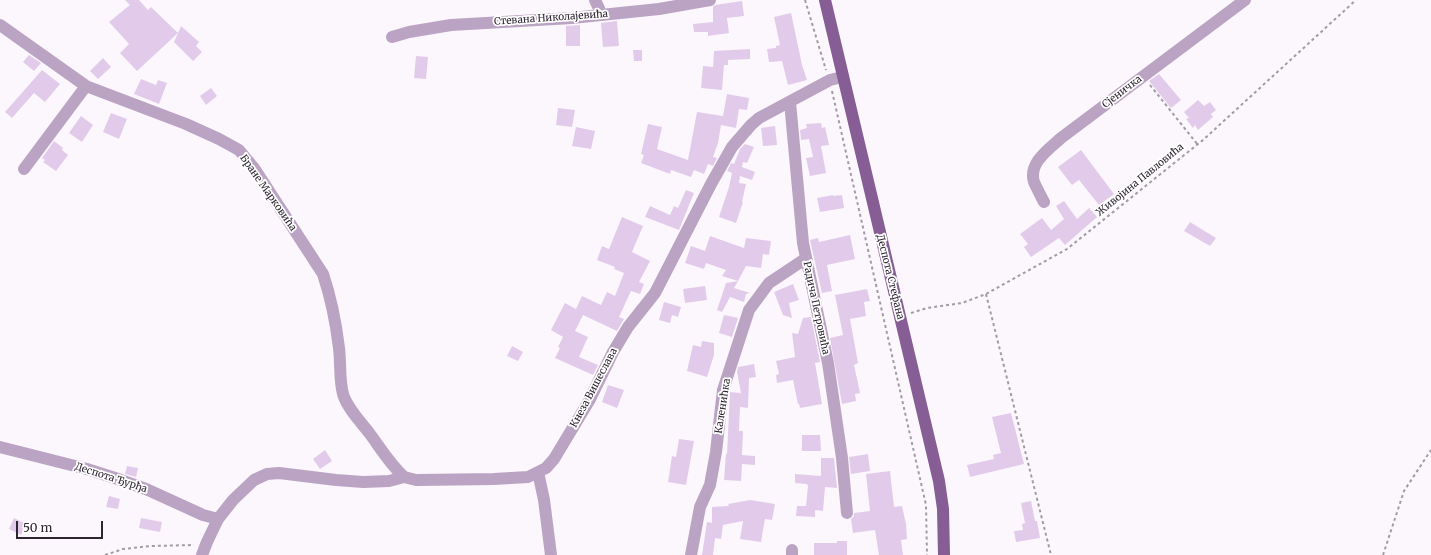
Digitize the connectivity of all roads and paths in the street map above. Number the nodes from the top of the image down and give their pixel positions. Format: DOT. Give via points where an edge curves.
graph roads {
  1 [pos="595,0"];
  2 [pos="710,0"];
  3 [pos="805,0"];
  4 [pos="825,0"];
  5 [pos="1246,0"];
  6 [pos="1356,0"];
  7 [pos="602,15"];
  8 [pos="0,25"];
  9 [pos="392,37"];
  10 [pos="1142,76"];
  11 [pos="842,77"];
  12 [pos="830,80"];
  13 [pos="86,86"];
  14 [pos="790,102"];
  15 [pos="1198,145"];
  16 [pos="24,168"];
  17 [pos="1044,202"];
  18 [pos="805,259"];
  19 [pos="986,294"];
  20 [pos="900,316"];
  21 [pos="0,447"];
  22 [pos="1431,450"];
  23 [pos="538,472"];
  24 [pos="404,477"];
  25 [pos="847,513"];
  26 [pos="218,519"];
  27 [pos="207,542"];
  28 [pos="105,555"];
  29 [pos="202,555"];
  30 [pos="551,555"];
  31 [pos="691,555"];
  32 [pos="927,555"];
  33 [pos="944,555"];
  34 [pos="1051,555"];
  35 [pos="1383,555"];
  1 -- 7 [label="street"];
  2 -- 7 [label="street, Стевана Николајевића"];
  3 -- 12 [label="path"];
  4 -- 11 [label="main road, Деспота Стефана"];
  5 -- 10 [label="street, Сјеничка"];
  6 -- 15 [label="path, Живојина Павловића"];
  7 -- 9 [label="street, Стевана Николајевића" via="527,22 474,23 409,32"];
  8 -- 13 [label="street, Бране Марковића"];
  10 -- 15 [label="path"];
  10 -- 17 [label="street, Сјеничка" via="1061,138 1034,166 1034,181"];
  11 -- 12 [label="street, Кнеза Вишеслава"];
  11 -- 20 [label="main road, Деспота Стефана"];
  12 -- 14 [label="street, Кнеза Вишеслава"];
  12 -- 32 [label="path" via="926,505"];
  13 -- 16 [label="street"];
  13 -- 24 [label="street, Бране Марковића" via="219,139 238,150 254,168 323,274 337,329 340,379 344,395 353,412 394,468"];
  14 -- 18 [label="street, Радича Петровића"];
  14 -- 23 [label="street, Кнеза Вишеслава" via="759,118 732,147 710,184 655,293 628,327 589,401 554,459"];
  15 -- 19 [label="path, Живојина Павловића" via="1067,249"];
  18 -- 25 [label="street, Радича Петровића" via="828,364"];
  18 -- 31 [label="street, Каленићка" via="769,283 749,310 723,390 710,484 700,507"];
  19 -- 20 [label="path, Живојина Павловића" via="962,303 927,308"];
  19 -- 34 [label="path"];
  20 -- 33 [label="main road, Деспота Стефана" via="940,489"];
  21 -- 26 [label="street, Деспота Ђурђа" via="116,478"];
  22 -- 35 [label="path" via="1404,491"];
  23 -- 24 [label="street, Кнеза Вишеслава" via="528,477 494,479 416,480"];
  23 -- 30 [label="street"];
  24 -- 26 [label="street, Кнеза Вишеслава" via="388,481 363,482 279,473 266,474 254,480"];
  26 -- 27 [label="street, Кнеза Вишеслава"];
  27 -- 28 [label="path" via="123,549"];
  27 -- 29 [label="street, Кнеза Вишеслава"];
}
